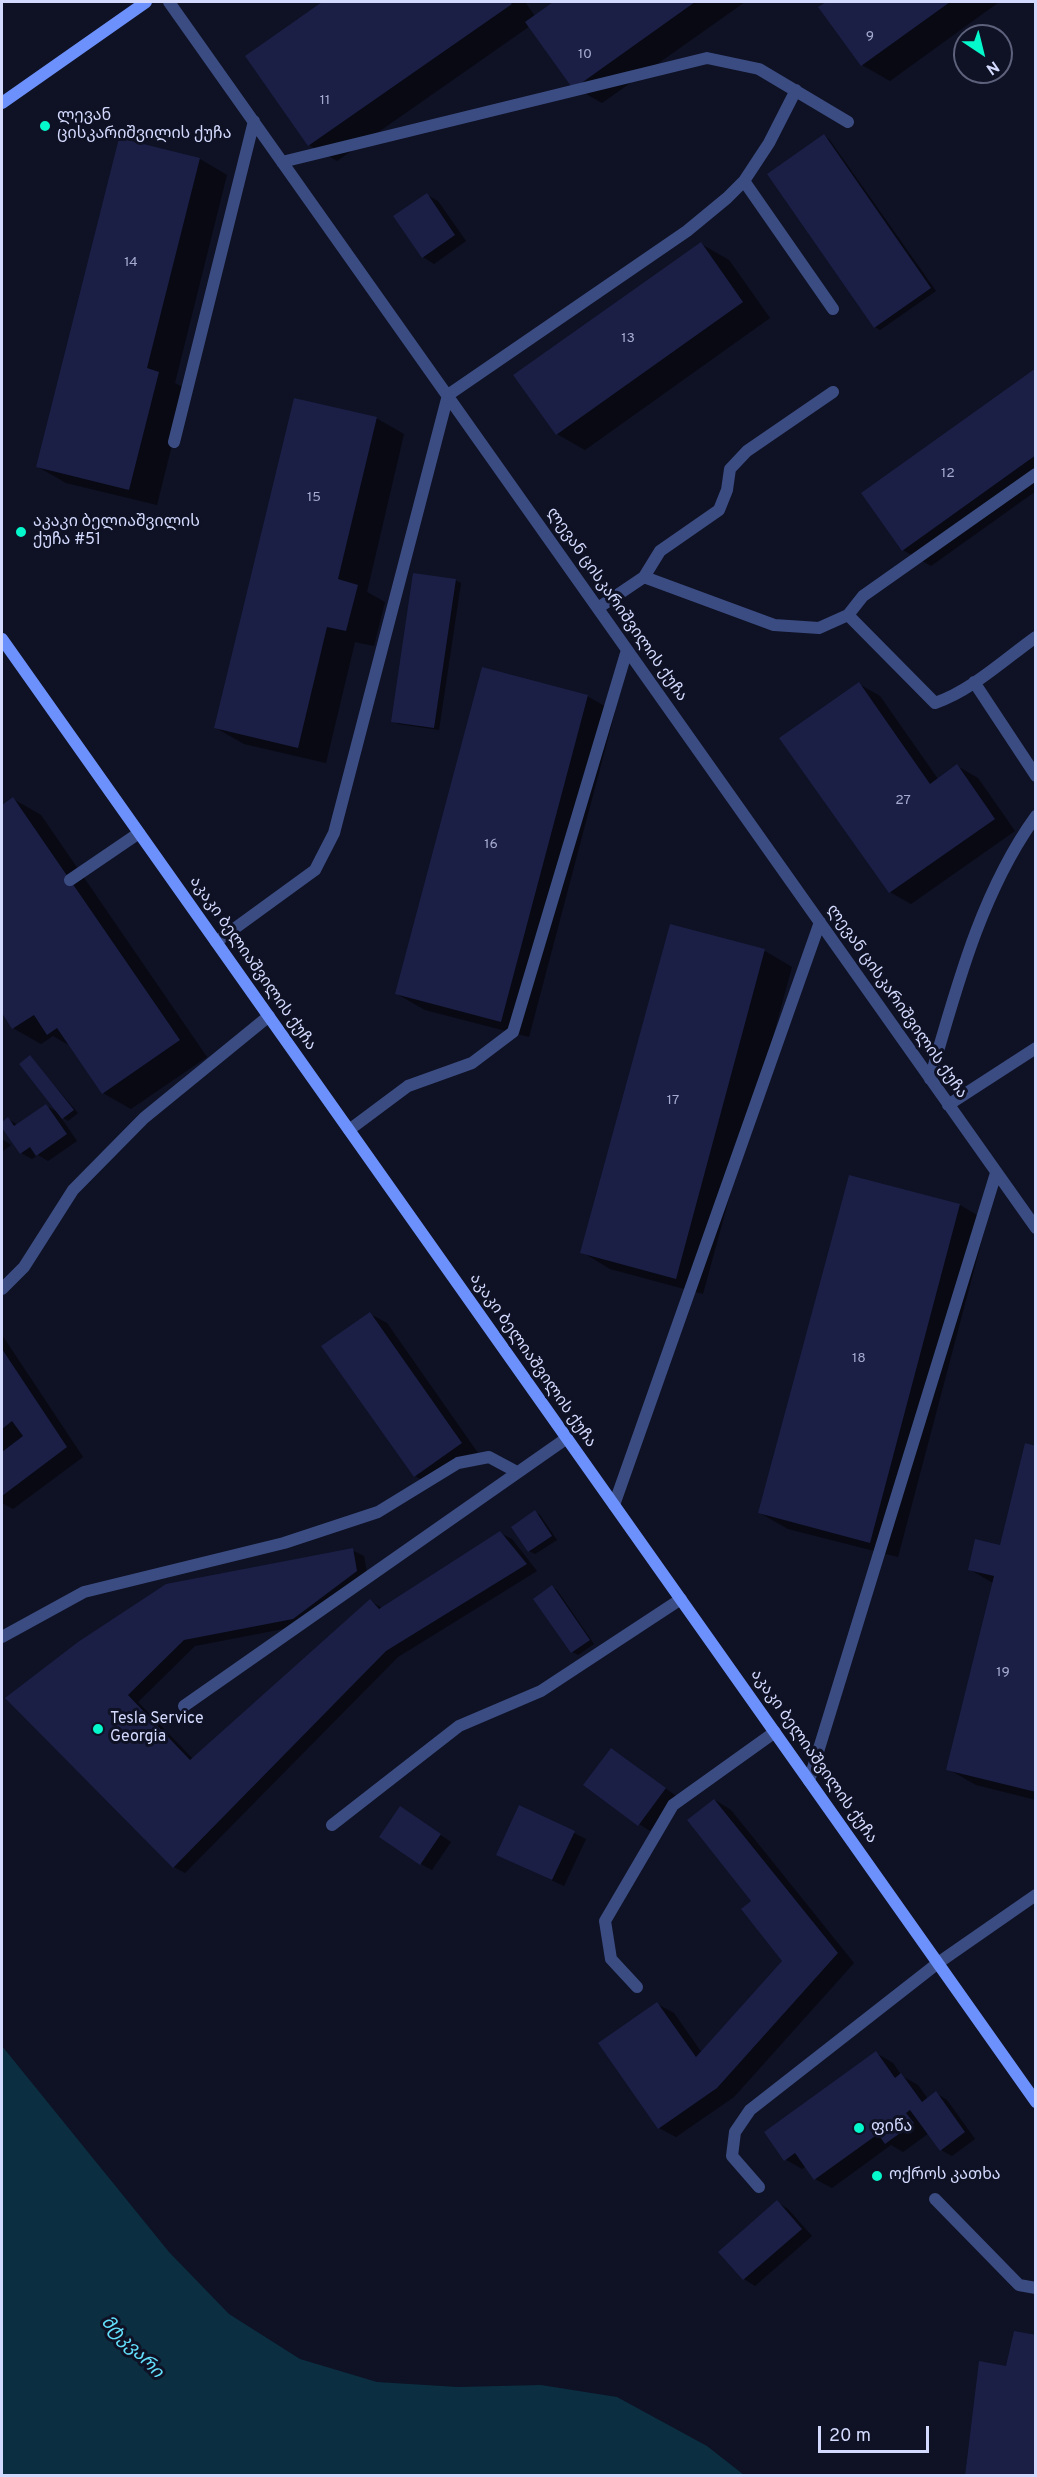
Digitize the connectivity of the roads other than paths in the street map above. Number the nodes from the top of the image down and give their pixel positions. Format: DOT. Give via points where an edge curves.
graph roads {
  1 [pos="146,2"];
  2 [pos="169,2"];
  3 [pos="796,90"];
  4 [pos="2,103"];
  5 [pos="254,121"];
  6 [pos="848,122"];
  7 [pos="282,162"];
  8 [pos="744,181"];
  9 [pos="833,309"];
  10 [pos="833,392"];
  11 [pos="448,395"];
  12 [pos="174,442"];
  13 [pos="1035,474"];
  14 [pos="644,577"];
  15 [pos="597,608"];
  16 [pos="848,615"];
  17 [pos="1035,637"];
  18 [pos="2,639"];
  19 [pos="627,650"];
  20 [pos="974,682"];
  21 [pos="1035,776"];
  22 [pos="1035,816"];
  23 [pos="139,833"];
  24 [pos="70,880"];
  25 [pos="820,922"];
  26 [pos="216,942"];
  27 [pos="269,1016"];
  28 [pos="1035,1048"];
  29 [pos="930,1079"];
  30 [pos="948,1105"];
  31 [pos="349,1130"];
  32 [pos="996,1173"];
  33 [pos="1035,1228"];
  34 [pos="2,1288"];
  35 [pos="567,1438"];
  36 [pos="517,1472"];
  37 [pos="614,1505"];
  38 [pos="681,1599"];
  39 [pos="2,1637"];
  40 [pos="184,1706"];
  41 [pos="775,1732"];
  42 [pos="810,1781"];
  43 [pos="332,1826"];
  44 [pos="1035,1895"];
  45 [pos="938,1963"];
  46 [pos="637,1987"];
  47 [pos="1035,2102"];
  48 [pos="759,2187"];
  49 [pos="935,2199"];
  50 [pos="1035,2288"];
  1 -- 4 [label="main road"];
  2 -- 5 [label="street, ლევან ცისკარიშვილის ქუჩა"];
  3 -- 6 [label="street"];
  3 -- 7 [label="street" via="759,69 707,58"];
  3 -- 8 [label="street"];
  5 -- 7 [label="street, ლევან ცისკარიშვილის ქუჩა"];
  5 -- 12 [label="street"];
  7 -- 11 [label="street, ლევან ცისკარიშვილის ქუჩა"];
  8 -- 9 [label="street"];
  8 -- 11 [label="street" via="687,231"];
  10 -- 14 [label="street" via="747,451 730,469 719,510 660,551"];
  11 -- 15 [label="street, ლევან ცისკარიშვილის ქუჩა"];
  11 -- 26 [label="street" via="334,833 315,870"];
  13 -- 16 [label="street" via="863,596"];
  14 -- 15 [label="street"];
  14 -- 16 [label="street" via="774,625 819,628"];
  15 -- 19 [label="street, ლევან ცისკარიშვილის ქუჩა"];
  16 -- 20 [label="street" via="935,703"];
  17 -- 20 [label="street"];
  18 -- 23 [label="main road, აკაკი ბელიაშვილის ქუჩა"];
  19 -- 25 [label="street, ლევან ცისკარიშვილის ქუჩა"];
  19 -- 31 [label="street" via="513,1032 472,1063 408,1086"];
  20 -- 21 [label="street"];
  22 -- 29 [label="street" via="979,924"];
  23 -- 24 [label="street"];
  23 -- 26 [label="main road, აკაკი ბელიაშვილის ქუჩა"];
  25 -- 29 [label="street, ლევან ცისკარიშვილის ქუჩა"];
  25 -- 37 [label="street"];
  26 -- 27 [label="main road, აკაკი ბელიაშვილის ქუჩა"];
  27 -- 31 [label="main road, აკაკი ბელიაშვილის ქუჩა"];
  27 -- 34 [label="street" via="144,1118 73,1190 24,1267"];
  28 -- 30 [label="street"];
  29 -- 30 [label="street, ლევან ცისკარიშვილის ქუჩა"];
  30 -- 32 [label="street, ლევან ცისკარიშვილის ქუჩა"];
  31 -- 35 [label="main road, აკაკი ბელიაშვილის ქუჩა"];
  32 -- 33 [label="street, ლევან ცისკარიშვილის ქუჩა"];
  32 -- 42 [label="street"];
  35 -- 36 [label="street"];
  35 -- 37 [label="main road, აკაკი ბელიაშვილის ქუჩა"];
  36 -- 39 [label="street" via="489,1456 458,1463 378,1512 284,1543 84,1592"];
  36 -- 40 [label="street"];
  37 -- 38 [label="main road, აკაკი ბელიაშვილის ქუჩა"];
  38 -- 41 [label="main road, აკაკი ბელიაშვილის ქუჩა"];
  38 -- 43 [label="street" via="541,1690 459,1726"];
  41 -- 42 [label="main road, აკაკი ბელიაშვილის ქუჩა"];
  41 -- 46 [label="street" via="673,1805 605,1921 611,1959"];
  42 -- 45 [label="main road, აკაკი ბელიაშვილის ქუჩა"];
  44 -- 45 [label="street"];
  45 -- 47 [label="main road, აკაკი ბელიაშვილის ქუჩა"];
  45 -- 48 [label="street" via="750,2110 735,2132 732,2156"];
  49 -- 50 [label="street" via="1019,2285"];
}
